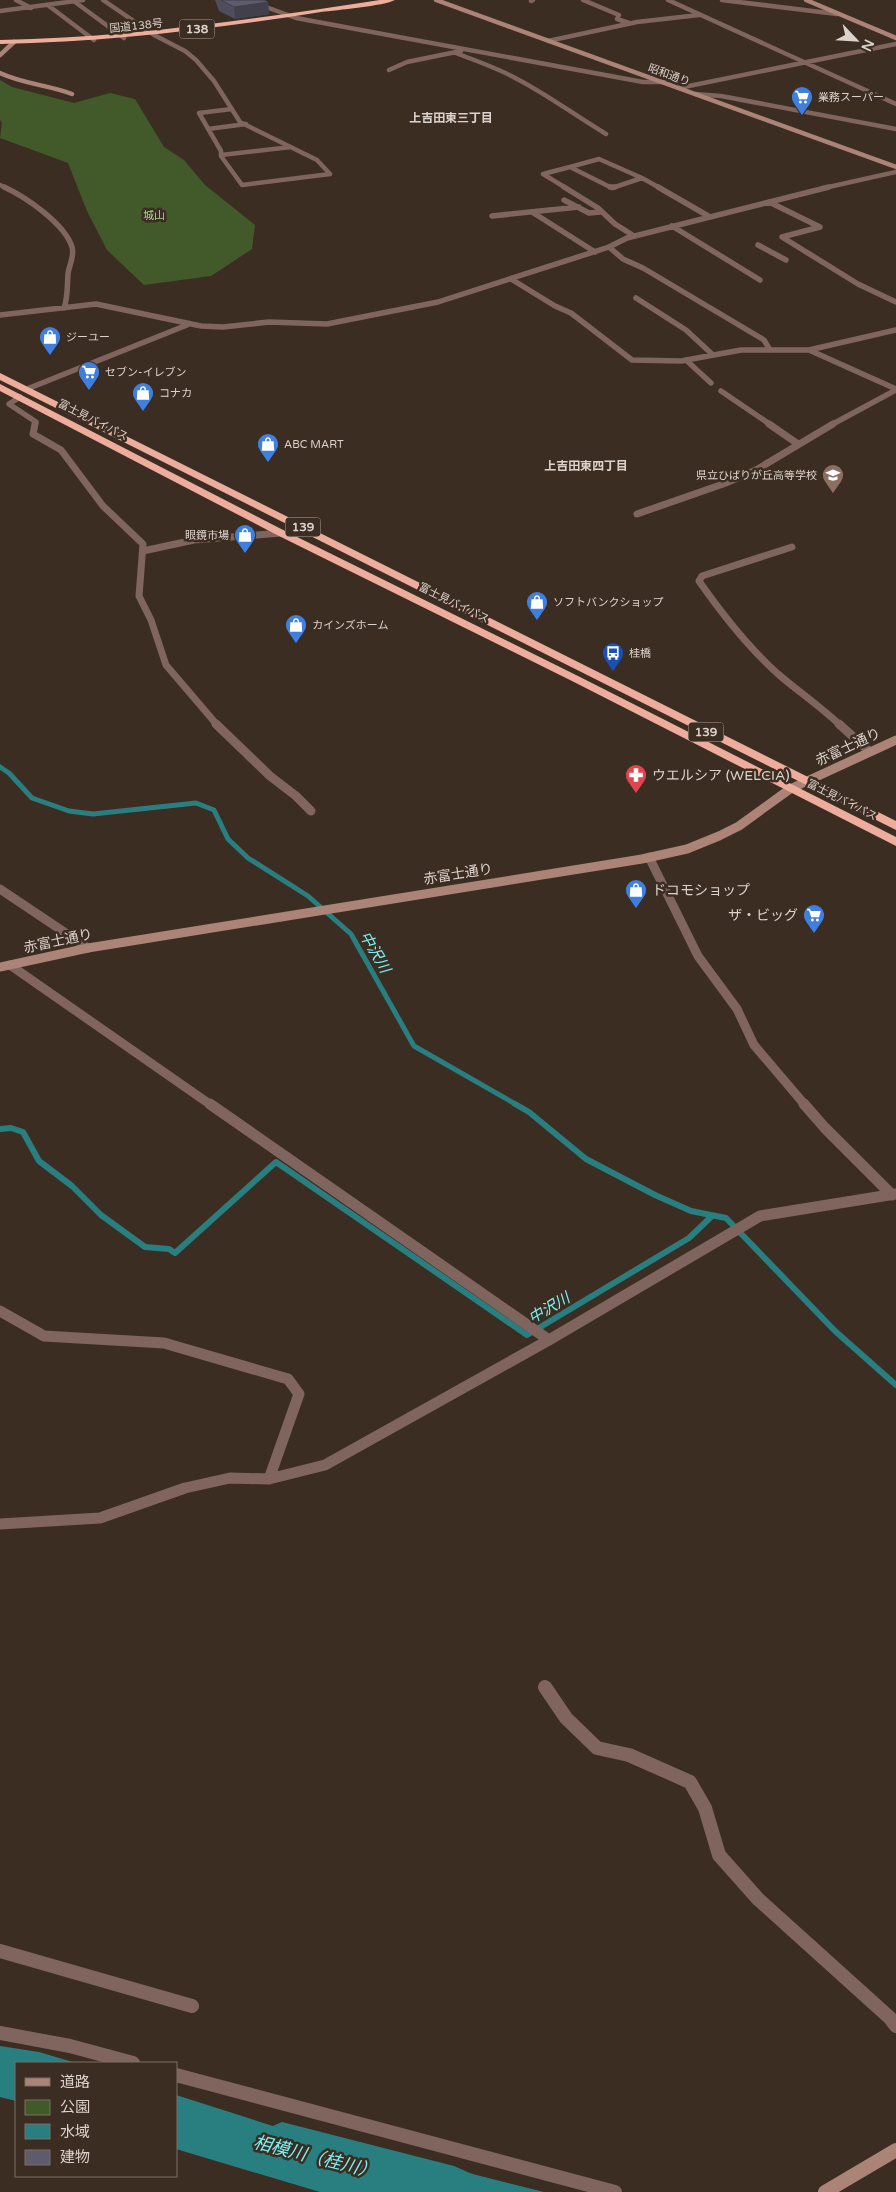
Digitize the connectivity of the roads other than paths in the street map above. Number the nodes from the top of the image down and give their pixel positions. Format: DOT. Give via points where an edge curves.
graph roads {
  1 [pos="16,0"];
  2 [pos="51,0"];
  3 [pos="83,0"];
  4 [pos="103,0"];
  5 [pos="247,0"];
  6 [pos="392,0"];
  7 [pos="436,0"];
  8 [pos="583,0"];
  9 [pos="668,0"];
  10 [pos="722,0"];
  11 [pos="806,0"];
  12 [pos="74,2"];
  13 [pos="58,4"];
  14 [pos="49,6"];
  15 [pos="31,8"];
  16 [pos="0,11"];
  17 [pos="837,14"];
  18 [pos="288,15"];
  19 [pos="700,15"];
  20 [pos="630,24"];
  21 [pos="154,35"];
  22 [pos="124,38"];
  23 [pos="896,38"];
  24 [pos="94,40"];
  25 [pos="548,41"];
  26 [pos="0,42"];
  27 [pos="14,42"];
  28 [pos="896,44"];
  29 [pos="466,49"];
  30 [pos="456,53"];
  31 [pos="0,54"];
  32 [pos="805,63"];
  33 [pos="389,70"];
  34 [pos="0,73"];
  35 [pos="664,82"];
  36 [pos="679,88"];
  37 [pos="72,94"];
  38 [pos="695,94"];
  39 [pos="896,104"];
  40 [pos="232,110"];
  41 [pos="246,124"];
  42 [pos="208,129"];
  43 [pos="896,129"];
  44 [pos="606,134"];
  45 [pos="291,147"];
  46 [pos="221,155"];
  47 [pos="570,167"];
  48 [pos="896,167"];
  49 [pos="896,172"];
  50 [pos="642,178"];
  51 [pos="0,186"];
  52 [pos="564,200"];
  53 [pos="769,202"];
  54 [pos="579,207"];
  55 [pos="532,212"];
  56 [pos="600,212"];
  57 [pos="492,216"];
  58 [pos="710,217"];
  59 [pos="672,226"];
  60 [pos="634,236"];
  61 [pos="758,245"];
  62 [pos="799,246"];
  63 [pos="609,247"];
  64 [pos="791,248"];
  65 [pos="783,250"];
  66 [pos="595,252"];
  67 [pos="774,253"];
  68 [pos="786,260"];
  69 [pos="511,279"];
  70 [pos="760,280"];
  71 [pos="636,298"];
  72 [pos="896,302"];
  73 [pos="64,308"];
  74 [pos="0,315"];
  75 [pos="190,324"];
  76 [pos="896,330"];
  77 [pos="770,350"];
  78 [pos="810,350"];
  79 [pos="714,355"];
  80 [pos="686,360"];
  81 [pos="0,376"];
  82 [pos="711,383"];
  83 [pos="0,387"];
  84 [pos="896,390"];
  85 [pos="721,391"];
  86 [pos="24,393"];
  87 [pos="798,444"];
  88 [pos="637,514"];
  89 [pos="281,533"];
  90 [pos="792,547"];
  91 [pos="143,551"];
  92 [pos="896,740"];
  93 [pos="869,751"];
  94 [pos="808,782"];
  95 [pos="790,789"];
  96 [pos="311,811"];
  97 [pos="896,826"];
  98 [pos="896,842"];
  99 [pos="649,857"];
  100 [pos="0,889"];
  101 [pos="88,948"];
  102 [pos="5,966"];
  103 [pos="894,1194"];
  104 [pos="0,1311"];
  105 [pos="549,1340"];
  106 [pos="270,1479"];
  107 [pos="0,1524"];
  108 [pos="546,1687"];
  109 [pos="0,1951"];
  110 [pos="192,2006"];
  111 [pos="896,2026"];
  112 [pos="0,2033"];
  113 [pos="129,2062"];
  114 [pos="178,2076"];
  115 [pos="896,2150"];
  116 [pos="615,2192"];
  117 [pos="825,2192"];
  1 -- 15 [label="street"];
  2 -- 13 [label="street"];
  3 -- 12 [label="street"];
  4 -- 21 [label="street"];
  5 -- 18 [label="street"];
  6 -- 18 [label="highway, 国道138号 / 138"];
  7 -- 25 [label="street, 昭和通り"];
  8 -- 20 [label="street" via="620,15 617,19"];
  9 -- 19 [label="street"];
  10 -- 17 [label="street"];
  11 -- 17 [label="street"];
  12 -- 13 [label="street"];
  12 -- 22 [label="street"];
  13 -- 14 [label="street"];
  14 -- 15 [label="street"];
  14 -- 24 [label="street"];
  15 -- 16 [label="street"];
  17 -- 23 [label="street"];
  18 -- 21 [label="highway, 国道138号 / 138"];
  18 -- 29 [label="street"];
  19 -- 20 [label="street"];
  19 -- 32 [label="street"];
  20 -- 25 [label="street"];
  21 -- 22 [label="highway, 国道138号 / 138"];
  21 -- 40 [label="street" via="196,60"];
  22 -- 24 [label="highway, 国道138号 / 138"];
  24 -- 27 [label="highway, 国道138号 / 138"];
  25 -- 35 [label="street, 昭和通り"];
  26 -- 27 [label="highway, 国道138号 / 138"];
  27 -- 31 [label="street"];
  28 -- 32 [label="street"];
  29 -- 30 [label="street"];
  29 -- 35 [label="street" via="642,82"];
  30 -- 33 [label="street" via="407,62"];
  30 -- 44 [label="street" via="516,78"];
  32 -- 36 [label="street"];
  32 -- 39 [label="street"];
  34 -- 37 [label="street" via="25,82 58,87"];
  35 -- 36 [label="street, 昭和通り"];
  36 -- 38 [label="street, 昭和通り"];
  38 -- 43 [label="street"];
  38 -- 48 [label="street, 昭和通り"];
  40 -- 41 [label="street" via="240,122"];
  40 -- 42 [label="street" via="199,113"];
  41 -- 42 [label="street"];
  41 -- 45 [label="street"];
  42 -- 46 [label="street"];
  45 -- 46 [label="street"];
  45 -- 46 [label="street" via="317,160 330,174 242,185"];
  47 -- 50 [label="street" via="599,159"];
  47 -- 50 [label="street" via="612,188"];
  47 -- 56 [label="street" via="543,174"];
  49 -- 53 [label="street"];
  50 -- 58 [label="street"];
  51 -- 73 [label="street" via="44,213 59,227 72,247 68,299"];
  52 -- 54 [label="street"];
  53 -- 58 [label="street"];
  53 -- 62 [label="street" via="820,226 782,237"];
  54 -- 55 [label="street"];
  54 -- 56 [label="street" via="589,213"];
  55 -- 57 [label="street"];
  55 -- 66 [label="street"];
  56 -- 60 [label="street"];
  58 -- 59 [label="street"];
  59 -- 60 [label="street"];
  59 -- 70 [label="street"];
  60 -- 63 [label="street"];
  61 -- 67 [label="street"];
  62 -- 64 [label="street"];
  62 -- 72 [label="street" via="858,284"];
  63 -- 66 [label="street"];
  63 -- 77 [label="street" via="623,259 764,340"];
  65 -- 67 [label="street"];
  66 -- 69 [label="street"];
  67 -- 68 [label="street"];
  69 -- 75 [label="street" via="438,302 327,324 269,322 222,327"];
  69 -- 80 [label="street" via="571,313 632,360"];
  71 -- 79 [label="street" via="700,339"];
  73 -- 74 [label="street"];
  73 -- 75 [label="street" via="96,304"];
  75 -- 86 [label="street"];
  76 -- 78 [label="street"];
  77 -- 78 [label="street"];
  77 -- 79 [label="street" via="741,350"];
  78 -- 84 [label="street"];
  79 -- 80 [label="street"];
  80 -- 82 [label="street"];
  81 -- 86 [label="highway, 富士見バイパス / 139"];
  83 -- 86 [label="highway, 富士見バイパス / 139"];
  84 -- 87 [label="street"];
  85 -- 87 [label="street"];
  86 -- 89 [label="highway, 富士見バイパス / 139"];
  86 -- 91 [label="street" via="9,404 36,422 33,434 61,450 103,506 140,539"];
  86 -- 94 [label="highway, 富士見バイパス / 139"];
  87 -- 88 [label="street" via="756,470"];
  89 -- 91 [label="street" via="194,540"];
  89 -- 95 [label="highway, 富士見バイパス / 139" via="583,682"];
  90 -- 93 [label="street" via="702,576 699,581 727,621 778,674"];
  91 -- 96 [label="street" via="139,596 166,665 214,722"];
  92 -- 93 [label="street, 赤富士通り"];
  93 -- 94 [label="street, 赤富士通り"];
  94 -- 95 [label="street, 赤富士通り"];
  94 -- 97 [label="highway, 富士見バイパス / 139"];
  95 -- 98 [label="highway, 富士見バイパス / 139"];
  95 -- 99 [label="street, 赤富士通り" via="720,836 687,849"];
  99 -- 101 [label="street, 赤富士通り"];
  99 -- 103 [label="street" via="698,956 737,1009 754,1045 825,1128"];
  100 -- 101 [label="street"];
  101 -- 102 [label="street, 赤富士通り"];
  102 -- 105 [label="street"];
  103 -- 105 [label="street" via="760,1216"];
  104 -- 106 [label="street" via="44,1336 164,1343 288,1379 299,1394"];
  105 -- 106 [label="street" via="325,1465"];
  106 -- 107 [label="street" via="230,1478 184,1488 100,1518"];
  108 -- 111 [label="street" via="566,1718 597,1748 630,1755 690,1782 705,1808 719,1855 758,1899"];
  109 -- 110 [label="street"];
  112 -- 113 [label="street" via="70,2046"];
  114 -- 116 [label="street"];
  115 -- 117 [label="street"];
}
